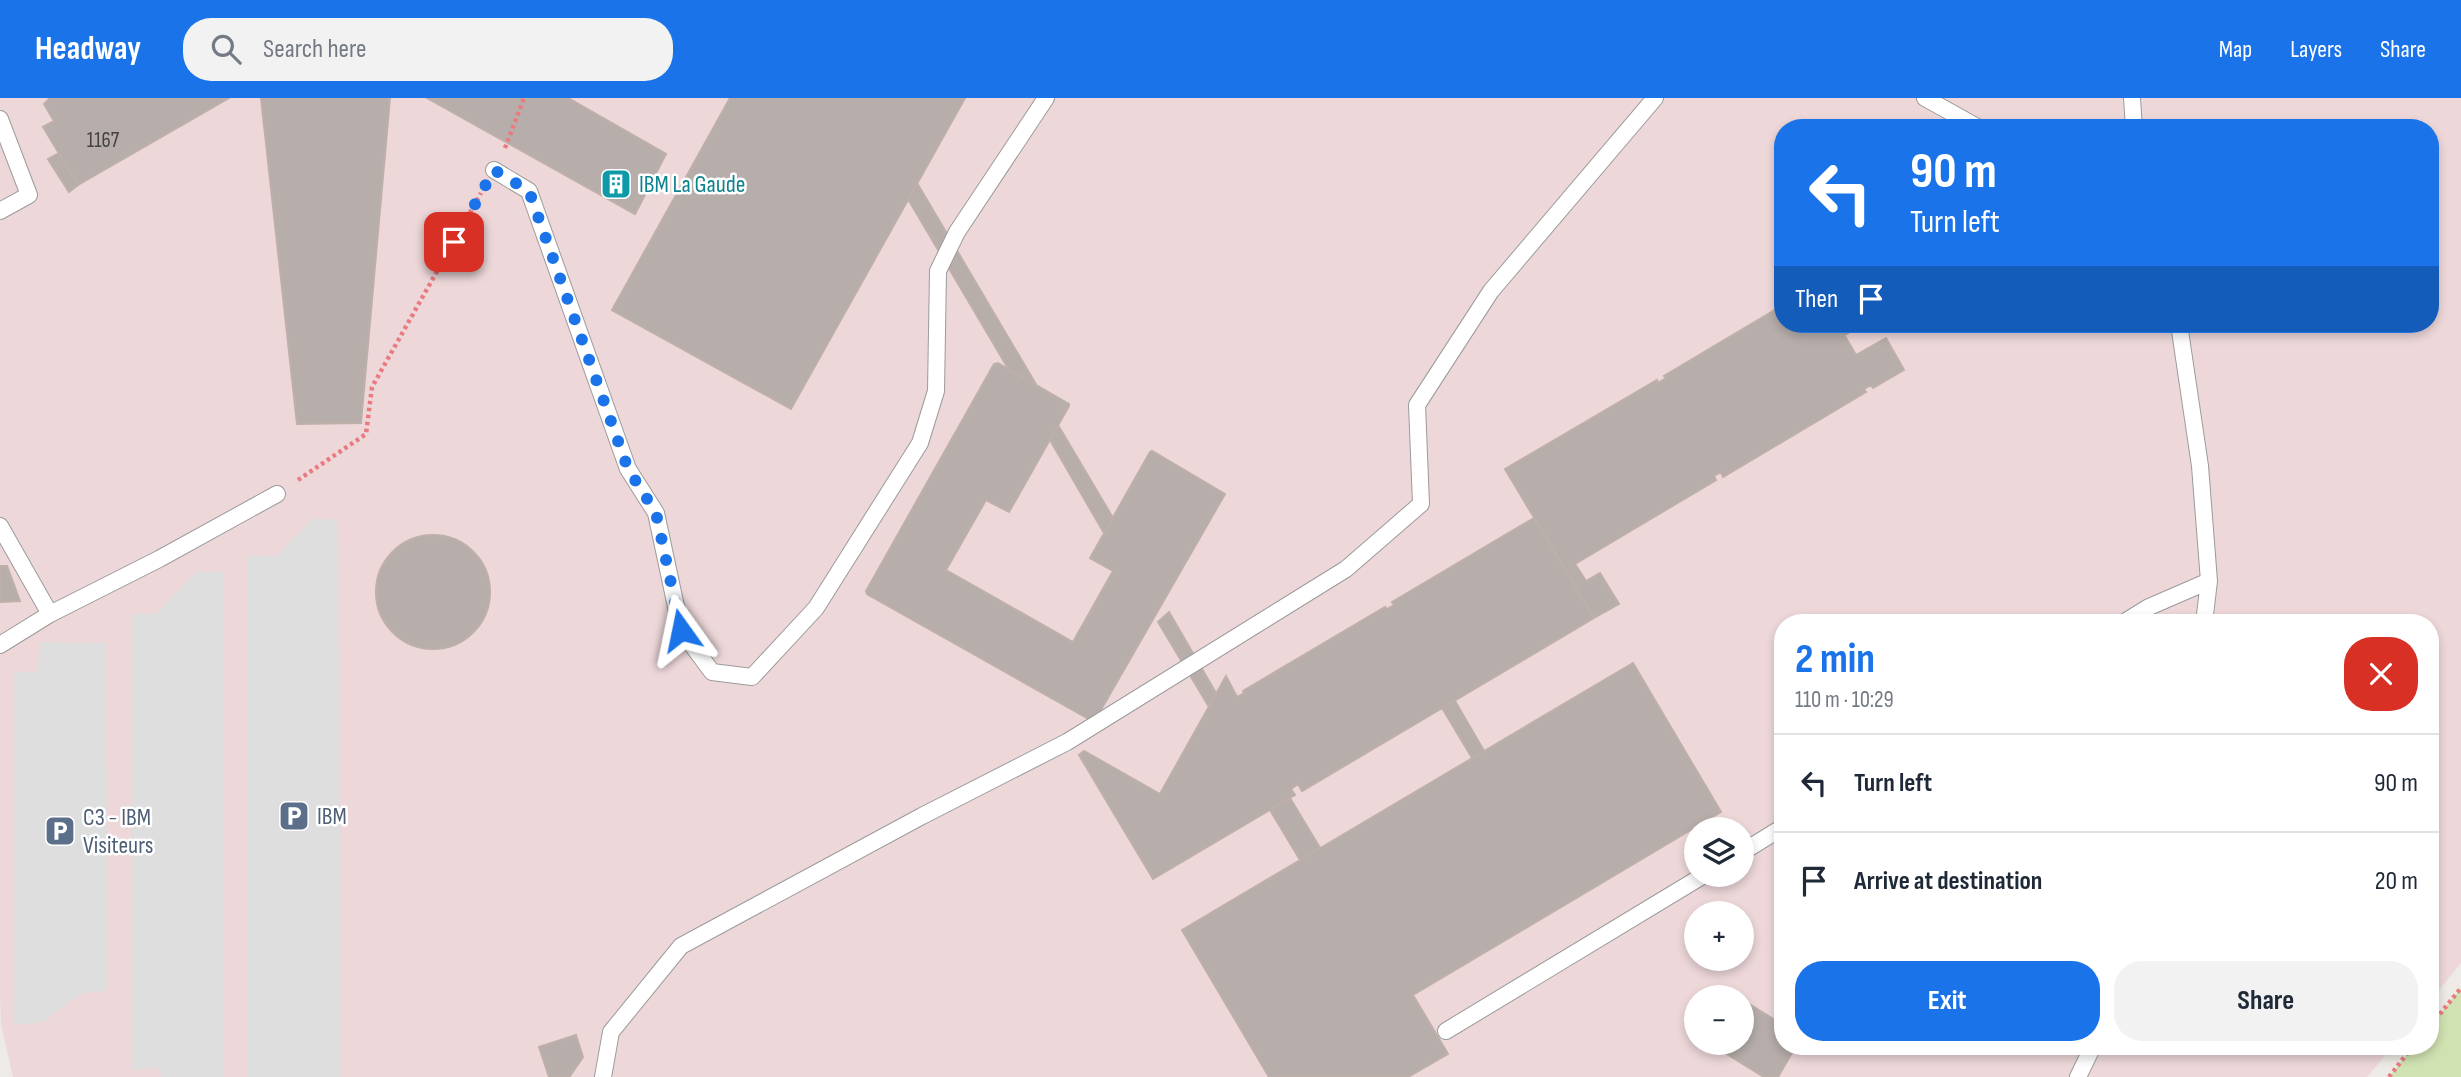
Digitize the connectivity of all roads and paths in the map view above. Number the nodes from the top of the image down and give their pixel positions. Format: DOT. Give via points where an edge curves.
graph roads {
  1 [pos="524,98"];
  2 [pos="1046,98"];
  3 [pos="1655,98"];
  4 [pos="1925,98"];
  5 [pos="2132,98"];
  6 [pos="0,119"];
  7 [pos="1963,119"];
  8 [pos="2133,119"];
  9 [pos="494,170"];
  10 [pos="0,211"];
  11 [pos="2180,333"];
  12 [pos="277,494"];
  13 [pos="0,526"];
  14 [pos="2209,581"];
  15 [pos="50,614"];
  16 [pos="2138,614"];
  17 [pos="2205,614"];
  18 [pos="0,645"];
  19 [pos="1774,833"];
  20 [pos="1754,845"];
  21 [pos="1684,887"];
  22 [pos="2461,988"];
  23 [pos="2439,1015"];
  24 [pos="1446,1031"];
  25 [pos="2089,1055"];
  26 [pos="2406,1055"];
  27 [pos="603,1077"];
  28 [pos="2078,1077"];
  29 [pos="2389,1077"];
  1 -- 9 [label="path"];
  2 -- 9 [label="lane" via="957,232 938,271 936,391 920,443 816,608 752,677 712,671 681,630 656,513 628,469 529,191"];
  3 -- 27 [label="lane" via="1490,290 1417,405 1421,504 1346,569 1067,742 681,946 611,1032"];
  4 -- 7 [label="lane"];
  5 -- 8 [label="lane"];
  6 -- 10 [label="lane" via="29,195"];
  9 -- 12 [label="path" via="372,387 366,434"];
  11 -- 14 [label="lane" via="2200,466"];
  12 -- 15 [label="lane"];
  13 -- 15 [label="lane"];
  14 -- 16 [label="lane"];
  14 -- 17 [label="lane"];
  15 -- 18 [label="lane"];
  19 -- 20 [label="lane"];
  21 -- 24 [label="lane"];
  22 -- 23 [label="path"];
  25 -- 28 [label="lane"];
  26 -- 29 [label="path"];
}
